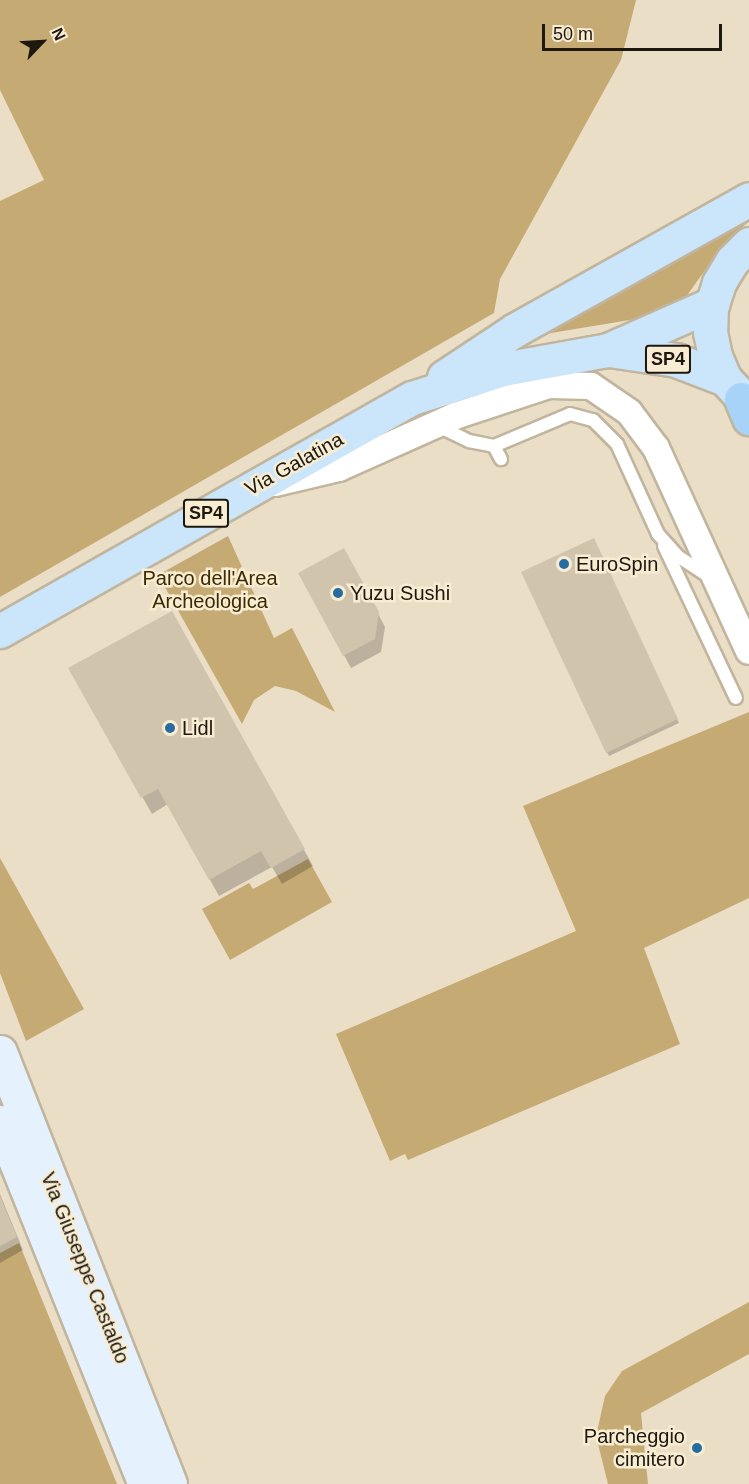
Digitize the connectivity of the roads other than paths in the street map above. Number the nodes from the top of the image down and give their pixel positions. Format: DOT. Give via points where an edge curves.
graph roads {
  1 [pos="749,199"];
  2 [pos="749,244"];
  3 [pos="712,304"];
  4 [pos="608,350"];
  5 [pos="412,398"];
  6 [pos="741,400"];
  7 [pos="435,425"];
  8 [pos="494,446"];
  9 [pos="501,459"];
  10 [pos="249,489"];
  11 [pos="658,534"];
  12 [pos="717,582"];
  13 [pos="0,631"];
  14 [pos="749,651"];
  15 [pos="736,698"];
  16 [pos="0,1052"];
  17 [pos="0,1122"];
  18 [pos="145,1484"];
  19 [pos="170,1484"];
  1 -- 5 [label="main road, SP4" via="515,330"];
  2 -- 3 [label="main road" via="732,261"];
  3 -- 4 [label="main road, SP4"];
  3 -- 6 [label="main road" via="710,332"];
  4 -- 5 [label="main road, Via Galatina / SP4" via="514,367"];
  4 -- 6 [label="main road, SP4" via="676,360"];
  5 -- 10 [label="main road, Via Galatina / SP4"];
  7 -- 8 [label="lane" via="469,441"];
  7 -- 10 [label="street" via="339,468"];
  7 -- 12 [label="street" via="549,385 591,386 629,412 656,448"];
  8 -- 9 [label="lane"];
  8 -- 11 [label="lane" via="570,414 593,420 617,444"];
  10 -- 13 [label="main road, Via Galatina / SP4"];
  11 -- 12 [label="lane" via="679,557"];
  11 -- 15 [label="lane"];
  12 -- 14 [label="street"];
  16 -- 19 [label="street, Via Giuseppe Castaldo"];
  17 -- 18 [label="street, Via Giuseppe Castaldo"];
}
